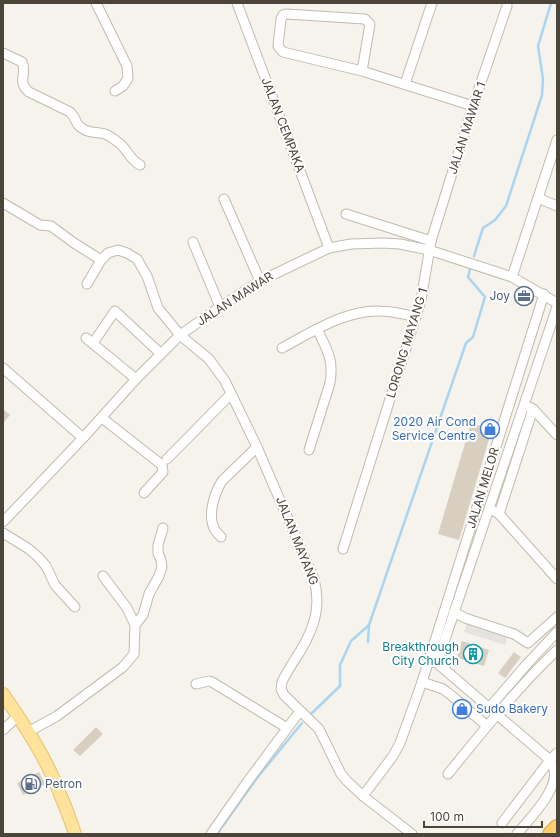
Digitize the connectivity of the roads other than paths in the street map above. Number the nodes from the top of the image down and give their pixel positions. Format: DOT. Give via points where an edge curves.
graph roads {
  1 [pos="96,3"];
  2 [pos="237,3"];
  3 [pos="432,3"];
  4 [pos="507,6"];
  5 [pos="3,53"];
  6 [pos="362,71"];
  7 [pos="405,84"];
  8 [pos="115,91"];
  9 [pos="473,106"];
  10 [pos="557,140"];
  11 [pos="140,166"];
  12 [pos="538,198"];
  13 [pos="224,199"];
  14 [pos="3,203"];
  15 [pos="557,206"];
  16 [pos="346,214"];
  17 [pos="404,233"];
  18 [pos="193,242"];
  19 [pos="400,244"];
  20 [pos="430,245"];
  21 [pos="329,248"];
  22 [pos="102,260"];
  23 [pos="512,277"];
  24 [pos="260,281"];
  25 [pos="87,284"];
  26 [pos="544,294"];
  27 [pos="557,303"];
  28 [pos="220,307"];
  29 [pos="557,307"];
  30 [pos="416,317"];
  31 [pos="317,329"];
  32 [pos="180,335"];
  33 [pos="282,348"];
  34 [pos="161,354"];
  35 [pos="5,373"];
  36 [pos="136,379"];
  37 [pos="231,394"];
  38 [pos="528,407"];
  39 [pos="102,418"];
  40 [pos="502,427"];
  41 [pos="515,431"];
  42 [pos="557,435"];
  43 [pos="83,438"];
  44 [pos="257,447"];
  45 [pos="309,450"];
  46 [pos="167,459"];
  47 [pos="144,493"];
  48 [pos="489,508"];
  49 [pos="499,514"];
  50 [pos="3,522"];
  51 [pos="163,528"];
  52 [pos="3,533"];
  53 [pos="221,537"];
  54 [pos="343,549"];
  55 [pos="463,550"];
  56 [pos="474,553"];
  57 [pos="103,576"];
  58 [pos="557,579"];
  59 [pos="75,607"];
  60 [pos="454,612"];
  61 [pos="557,617"];
  62 [pos="135,625"];
  63 [pos="557,632"];
  64 [pos="557,650"];
  65 [pos="433,662"];
  66 [pos="422,682"];
  67 [pos="196,684"];
  68 [pos="3,694"];
  69 [pos="489,708"];
  70 [pos="300,711"];
  71 [pos="497,715"];
  72 [pos="18,716"];
  73 [pos="4,726"];
  74 [pos="487,726"];
  75 [pos="287,728"];
  76 [pos="28,732"];
  77 [pos="557,753"];
  78 [pos="550,760"];
  79 [pos="448,774"];
  80 [pos="363,796"];
  81 [pos="502,823"];
  82 [pos="557,826"];
  83 [pos="75,834"];
  84 [pos="211,834"];
  85 [pos="412,834"];
  86 [pos="516,834"];
  87 [pos="550,834"];
  1 -- 8 [label="street" via="126,66 128,78 123,86"];
  2 -- 21 [label="street, JALAN CEMPAKA"];
  3 -- 7 [label="street"];
  4 -- 9 [label="street, JALAN MAWAR 1"];
  5 -- 11 [label="street" via="22,62 23,84 29,92 70,112 75,122 86,130 109,136"];
  6 -- 6 [label="street" via="283,52 278,46 283,15 368,21 370,24"];
  6 -- 7 [label="street"];
  7 -- 9 [label="street"];
  9 -- 20 [label="street, JALAN MAWAR 1"];
  10 -- 12 [label="street"];
  12 -- 15 [label="street"];
  12 -- 23 [label="street"];
  13 -- 24 [label="street"];
  14 -- 22 [label="street" via="40,225 51,226"];
  16 -- 17 [label="street"];
  17 -- 19 [label="street"];
  17 -- 20 [label="street"];
  18 -- 28 [label="street"];
  19 -- 20 [label="street, JALAN MAWAR"];
  19 -- 21 [label="street, JALAN MAWAR" via="369,242"];
  20 -- 23 [label="street, JALAN MAWAR"];
  20 -- 30 [label="street, LORONG MAYANG 1" via="425,284"];
  21 -- 24 [label="street, JALAN MAWAR"];
  22 -- 25 [label="street"];
  22 -- 32 [label="street, JALAN MAYANG" via="108,252 118,250 137,259 147,276 158,308"];
  23 -- 26 [label="street, JALAN MAWAR"];
  24 -- 28 [label="street, JALAN MAWAR"];
  26 -- 27 [label="street, JALAN MAWAR"];
  26 -- 40 [label="street, JALAN MELOR"];
  28 -- 32 [label="street, JALAN MAWAR"];
  29 -- 38 [label="street, JALAN MELOR"];
  30 -- 31 [label="street" via="379,311 361,313 341,318"];
  30 -- 54 [label="street, LORONG MAYANG 1"];
  31 -- 33 [label="street"];
  31 -- 45 [label="street" via="329,355 332,372"];
  32 -- 34 [label="street, JALAN MAWAR"];
  32 -- 37 [label="street, JALAN MAYANG" via="218,369"];
  34 -- 36 [label="street, JALAN MAWAR"];
  34 -- 36 [label="street" via="115,311 90,340"];
  35 -- 43 [label="street"];
  36 -- 39 [label="street, JALAN MAWAR"];
  37 -- 44 [label="street, JALAN MAYANG"];
  37 -- 46 [label="street"];
  38 -- 41 [label="street, JALAN MELOR"];
  38 -- 42 [label="street"];
  38 -- 49 [label="street"];
  39 -- 43 [label="street, JALAN MAWAR"];
  39 -- 47 [label="street" via="162,465 163,472"];
  40 -- 41 [label="street"];
  40 -- 55 [label="street, JALAN MELOR"];
  41 -- 48 [label="street, JALAN MELOR"];
  43 -- 50 [label="street, JALAN MAWAR"];
  44 -- 53 [label="street" via="218,487 212,509 212,521"];
  44 -- 70 [label="street, JALAN MAYANG" via="318,593 317,608 308,637 282,682 284,695"];
  48 -- 49 [label="street"];
  48 -- 56 [label="street, JALAN MELOR"];
  49 -- 58 [label="street"];
  51 -- 62 [label="street" via="158,545 162,567 149,594 143,615"];
  52 -- 59 [label="street" via="38,557 46,566 55,585"];
  55 -- 56 [label="street"];
  55 -- 65 [label="street, JALAN MELOR"];
  56 -- 60 [label="street, JALAN MELOR"];
  57 -- 62 [label="street" via="127,608"];
  60 -- 61 [label="street" via="514,634 528,643"];
  60 -- 65 [label="street, JALAN MELOR"];
  62 -- 76 [label="street" via="134,654 123,667 58,716"];
  63 -- 69 [label="street"];
  64 -- 71 [label="street"];
  65 -- 66 [label="street, JALAN MELOR"];
  65 -- 69 [label="street"];
  66 -- 74 [label="street" via="443,689"];
  66 -- 80 [label="street, JALAN MELOR" via="400,743"];
  67 -- 75 [label="street" via="212,682"];
  68 -- 72 [label="main road"];
  69 -- 71 [label="street"];
  70 -- 75 [label="street"];
  70 -- 80 [label="street, JALAN MAYANG" via="319,729 341,774"];
  71 -- 74 [label="street"];
  71 -- 78 [label="street"];
  72 -- 73 [label="street"];
  72 -- 76 [label="main road"];
  74 -- 79 [label="street"];
  75 -- 84 [label="street"];
  76 -- 83 [label="main road" via="62,798"];
  77 -- 78 [label="street"];
  78 -- 81 [label="street"];
  78 -- 86 [label="street" via="554,780 550,791"];
  80 -- 85 [label="street, JALAN MAYANG"];
  82 -- 87 [label="highway"];
}
